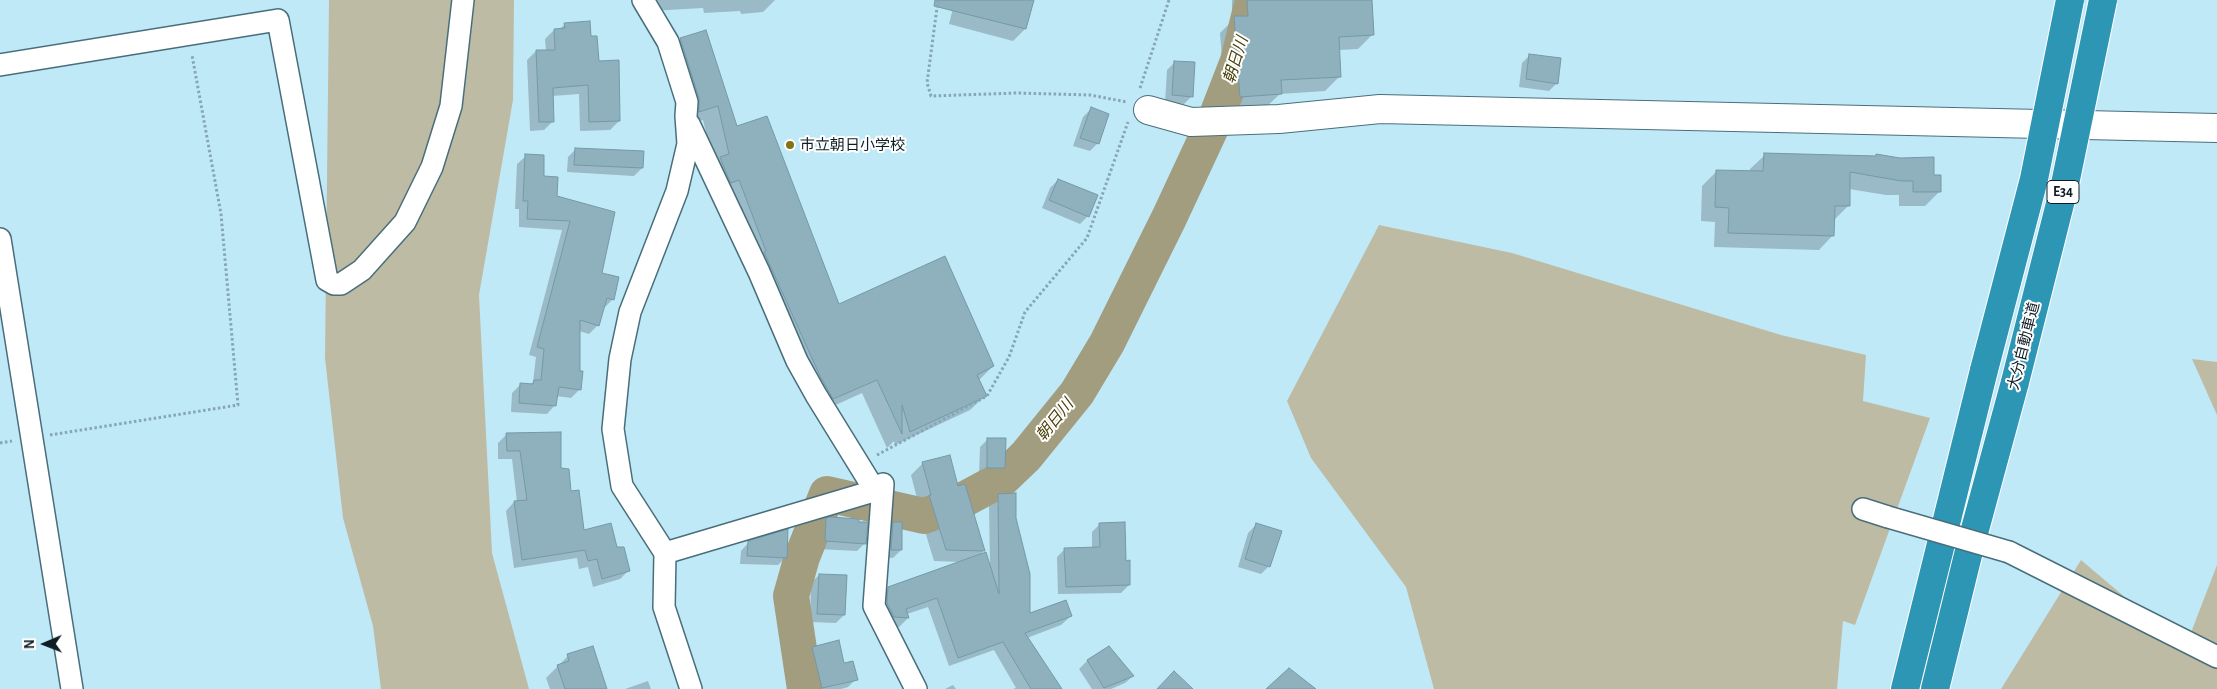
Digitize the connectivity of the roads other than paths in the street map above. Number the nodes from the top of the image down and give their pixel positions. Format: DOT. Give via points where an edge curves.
graph roads {
  1 [pos="464,0"];
  2 [pos="643,0"];
  3 [pos="2070,0"];
  4 [pos="2103,0"];
  5 [pos="0,65"];
  6 [pos="1141,107"];
  7 [pos="686,116"];
  8 [pos="2217,128"];
  9 [pos="0,239"];
  10 [pos="874,489"];
  11 [pos="1862,510"];
  12 [pos="665,552"];
  13 [pos="2217,657"];
  14 [pos="72,689"];
  15 [pos="691,689"];
  16 [pos="916,689"];
  17 [pos="1905,689"];
  18 [pos="1935,689"];
  1 -- 5 [label="street" via="451,106 432,167 405,222 362,270 341,284 327,280 278,20"];
  2 -- 7 [label="street" via="668,42 687,102"];
  3 -- 17 [label="highway, E34, bridge" via="2034,179"];
  4 -- 18 [label="highway, 大分自動車道 / E34, bridge" via="2065,184"];
  6 -- 8 [label="street" via="1192,122 1279,119 1380,109"];
  7 -- 10 [label="street" via="798,360"];
  7 -- 12 [label="street" via="688,144 677,191 630,312 620,360 614,429 622,486"];
  9 -- 14 [label="street"];
  10 -- 12 [label="street"];
  10 -- 16 [label="street" via="883,484 874,606"];
  11 -- 13 [label="street, bridge" via="2009,552"];
  12 -- 15 [label="street" via="664,607"];
}
